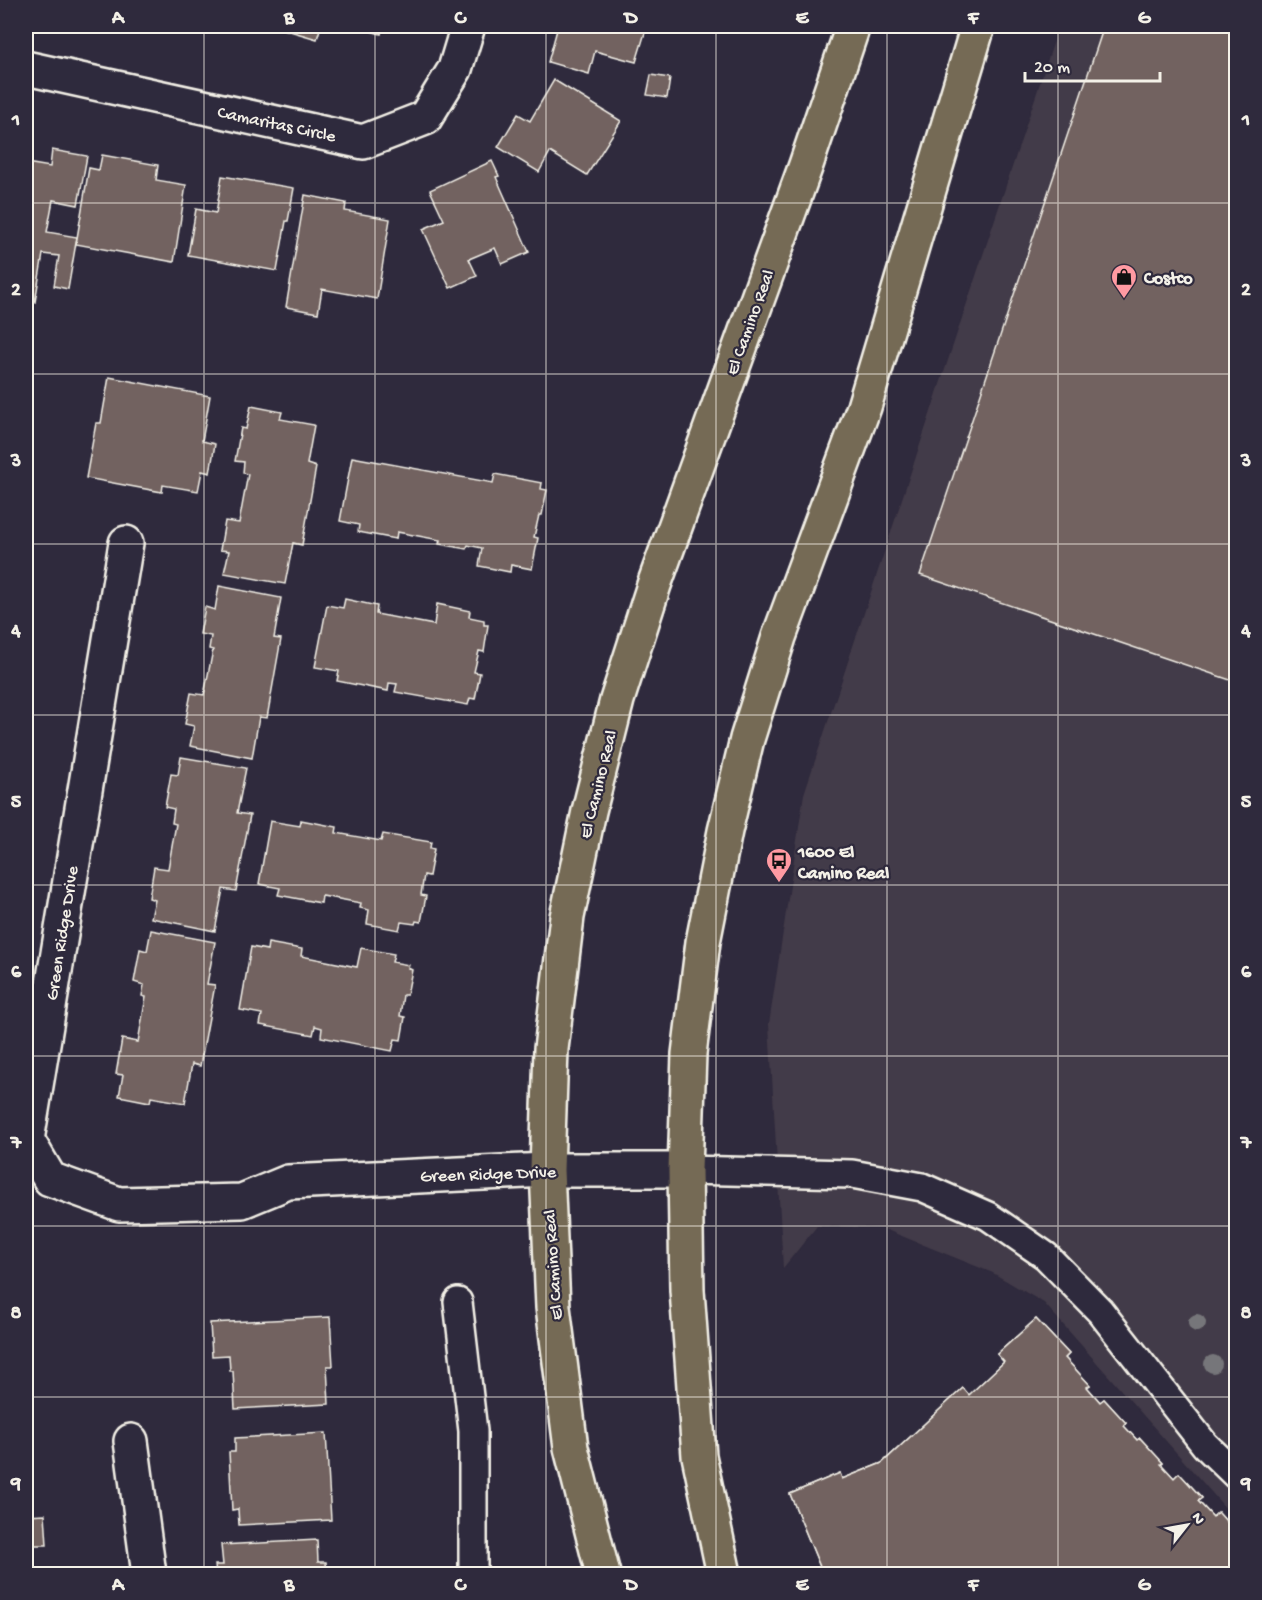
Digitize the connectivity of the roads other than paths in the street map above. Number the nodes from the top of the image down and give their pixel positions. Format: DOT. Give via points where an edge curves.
graph roads {
  1 [pos="468,26"];
  2 [pos="853,26"];
  3 [pos="978,26"];
  4 [pos="26,68"];
  5 [pos="126,543"];
  6 [pos="546,1170"];
  7 [pos="685,1170"];
  8 [pos="458,1302"];
  9 [pos="131,1441"];
  10 [pos="1236,1475"];
  11 [pos="149,1575"];
  12 [pos="473,1575"];
  13 [pos="603,1575"];
  14 [pos="724,1575"];
  1 -- 4 [label="street, Camaritas Circle" via="455,69 425,118 363,142"];
  2 -- 6 [label="main road, El Camino Real" via="654,585 617,700 567,918 551,1049"];
  3 -- 7 [label="main road" via="864,407 779,637 747,739 703,942 689,1054"];
  5 -- 6 [label="street, Green Ridge Drive" via="27,1140 51,1179 119,1204 242,1202 288,1182"];
  6 -- 7 [label="street, Green Ridge Drive"];
  6 -- 13 [label="main road, El Camino Real" via="553,1307 571,1448"];
  7 -- 10 [label="lane" via="852,1174 922,1187 988,1216 1046,1256 1100,1311 1205,1445"];
  7 -- 14 [label="main road" via="687,1290 696,1429"];
  8 -- 12 [label="lane" via="473,1431"];
  9 -- 11 [label="street"];
}
